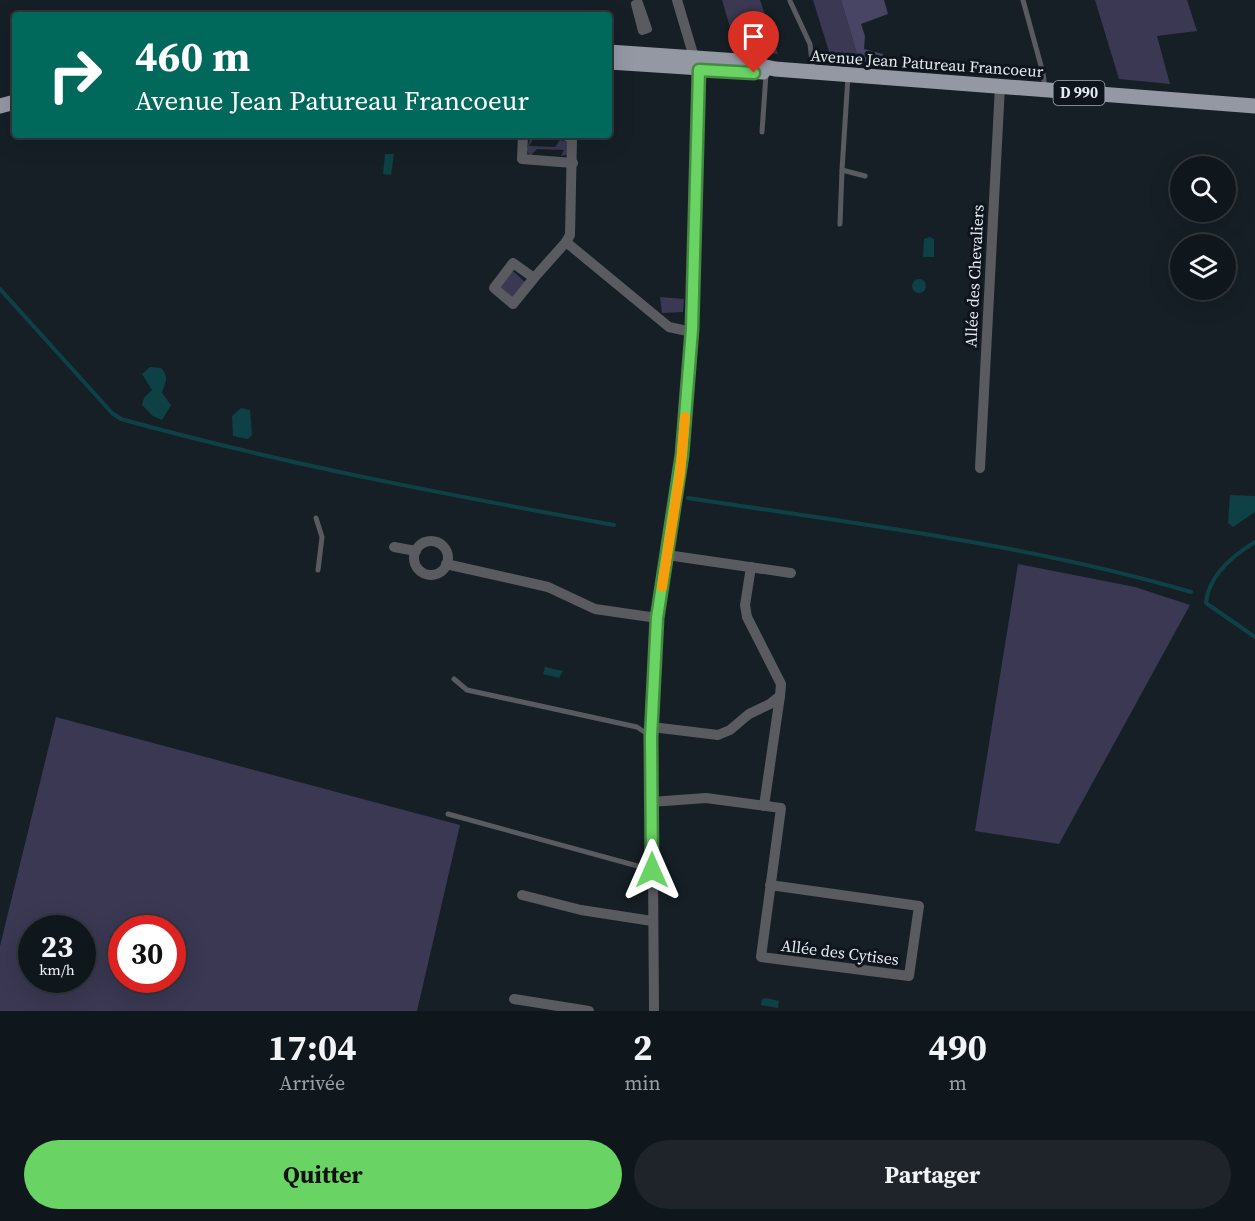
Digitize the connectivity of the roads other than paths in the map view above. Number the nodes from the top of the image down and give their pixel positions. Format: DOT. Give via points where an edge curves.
graph roads {
  1 [pos="677,0"];
  2 [pos="1023,0"];
  3 [pos="790,2"];
  4 [pos="612,52"];
  5 [pos="612,62"];
  6 [pos="697,65"];
  7 [pos="769,69"];
  8 [pos="813,72"];
  9 [pos="848,75"];
  10 [pos="1000,86"];
  11 [pos="1045,90"];
  12 [pos="1255,106"];
  13 [pos="762,132"];
  14 [pos="523,138"];
  15 [pos="571,138"];
  16 [pos="573,163"];
  17 [pos="842,170"];
  18 [pos="865,176"];
  19 [pos="840,224"];
  20 [pos="566,242"];
  21 [pos="534,278"];
  22 [pos="692,332"];
  23 [pos="980,468"];
  24 [pos="316,518"];
  25 [pos="394,547"];
  26 [pos="416,551"];
  27 [pos="667,555"];
  28 [pos="446,564"];
  29 [pos="750,567"];
  30 [pos="318,570"];
  31 [pos="791,573"];
  32 [pos="657,618"];
  33 [pos="454,679"];
  34 [pos="780,696"];
  35 [pos="652,732"];
  36 [pos="651,802"];
  37 [pos="764,806"];
  38 [pos="448,814"];
  39 [pos="652,870"];
  40 [pos="770,885"];
  41 [pos="522,895"];
  42 [pos="652,921"];
  43 [pos="514,999"];
  44 [pos="589,1011"];
  45 [pos="654,1011"];
  1 -- 6 [label="street"];
  2 -- 11 [label="lane"];
  3 -- 8 [label="lane" via="810,44"];
  4 -- 6 [label="main road, D 990"];
  5 -- 6 [label="main road, D 990"];
  6 -- 7 [label="main road, Avenue Jean Patureau Francoeur / D 990"];
  6 -- 22 [label="street"];
  7 -- 8 [label="main road, Avenue Jean Patureau Francoeur / D 990"];
  7 -- 13 [label="lane"];
  8 -- 9 [label="main road, Avenue Jean Patureau Francoeur / D 990"];
  9 -- 10 [label="main road, Avenue Jean Patureau Francoeur / D 990"];
  9 -- 17 [label="lane"];
  10 -- 11 [label="main road, Avenue Jean Patureau Francoeur / D 990"];
  10 -- 23 [label="street, Allée des Chevaliers"];
  11 -- 12 [label="main road, Avenue Jean Patureau Francoeur / D 990"];
  14 -- 16 [label="street" via="522,159"];
  15 -- 16 [label="street"];
  16 -- 20 [label="street" via="570,235"];
  17 -- 18 [label="lane"];
  17 -- 19 [label="lane"];
  20 -- 21 [label="street"];
  20 -- 22 [label="street" via="669,327"];
  22 -- 27 [label="street" via="682,455"];
  24 -- 30 [label="lane" via="322,537"];
  25 -- 26 [label="street"];
  26 -- 28 [label="street" via="421,544 434,541 445,549"];
  26 -- 28 [label="street" via="415,563 424,573 438,573"];
  27 -- 29 [label="street"];
  27 -- 32 [label="street"];
  28 -- 32 [label="street" via="548,587 595,609"];
  29 -- 31 [label="street"];
  29 -- 34 [label="street" via="747,617 781,684"];
  32 -- 35 [label="street"];
  33 -- 35 [label="lane" via="467,690"];
  34 -- 35 [label="street" via="718,735"];
  34 -- 37 [label="street"];
  35 -- 36 [label="street"];
  36 -- 37 [label="street" via="706,798"];
  36 -- 39 [label="street"];
  37 -- 40 [label="street, Allée des Cytises" via="781,808"];
  38 -- 39 [label="lane"];
  39 -- 42 [label="street"];
  40 -- 40 [label="street, Allée des Cytises" via="761,957 909,976 919,906"];
  41 -- 42 [label="street" via="581,910"];
  42 -- 45 [label="street"];
  43 -- 44 [label="street"];
}
